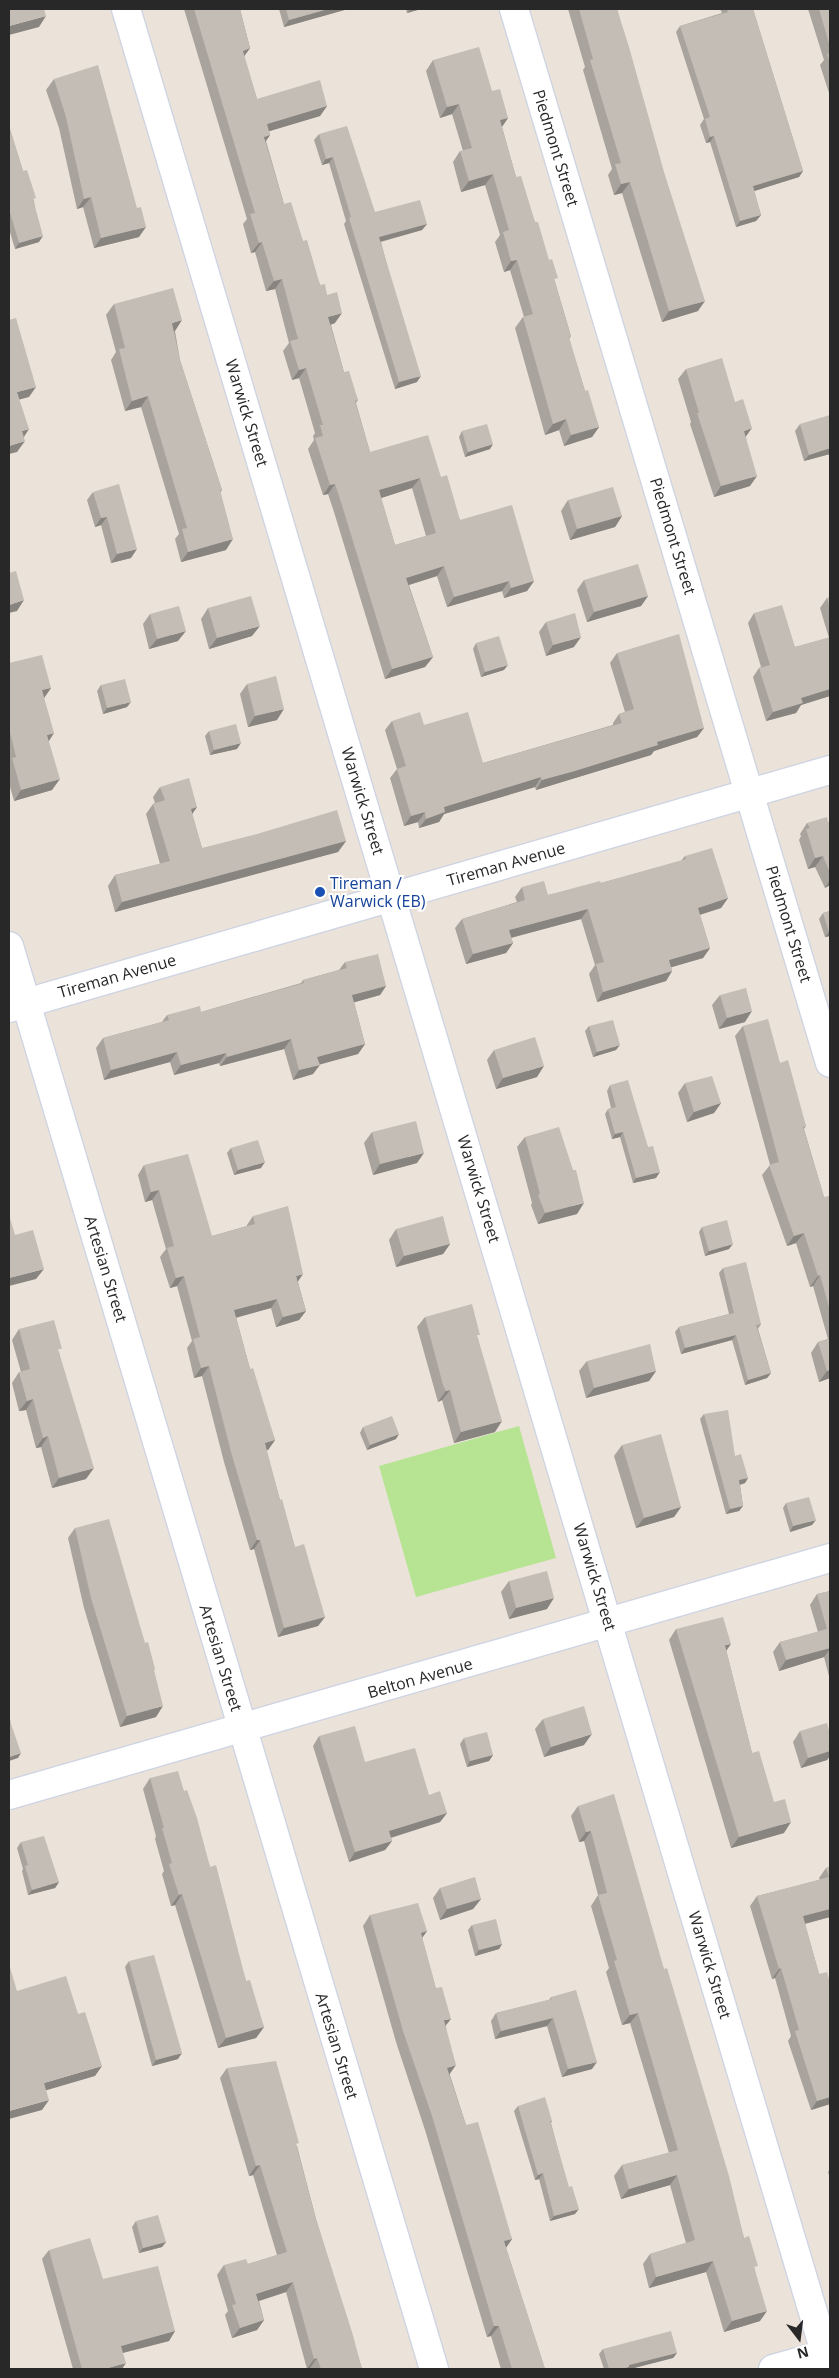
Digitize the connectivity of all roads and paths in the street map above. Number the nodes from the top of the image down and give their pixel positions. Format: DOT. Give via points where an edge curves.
graph roads {
  1 [pos="126,9"];
  2 [pos="514,9"];
  3 [pos="830,770"];
  4 [pos="749,794"];
  5 [pos="392,897"];
  6 [pos="9,946"];
  7 [pos="17,1005"];
  8 [pos="830,1063"];
  9 [pos="830,1558"];
  10 [pos="609,1623"];
  11 [pos="242,1728"];
  12 [pos="9,1795"];
  13 [pos="828,2359"];
  14 [pos="434,2369"];
  15 [pos="772,2369"];
  1 -- 5 [label="street, Warwick Street"];
  2 -- 4 [label="street, Piedmont Street"];
  3 -- 4 [label="street, Tireman Avenue"];
  4 -- 5 [label="street, Tireman Avenue"];
  4 -- 8 [label="street, Piedmont Street"];
  5 -- 7 [label="street, Tireman Avenue"];
  5 -- 10 [label="street, Warwick Street"];
  6 -- 7 [label="street, Artesian Street"];
  7 -- 11 [label="street, Artesian Street"];
  9 -- 10 [label="street, Belton Avenue"];
  10 -- 11 [label="street, Belton Avenue"];
  10 -- 13 [label="street, Warwick Street"];
  11 -- 12 [label="street, Belton Avenue"];
  11 -- 14 [label="street, Artesian Street"];
  13 -- 15 [label="street"];
}
